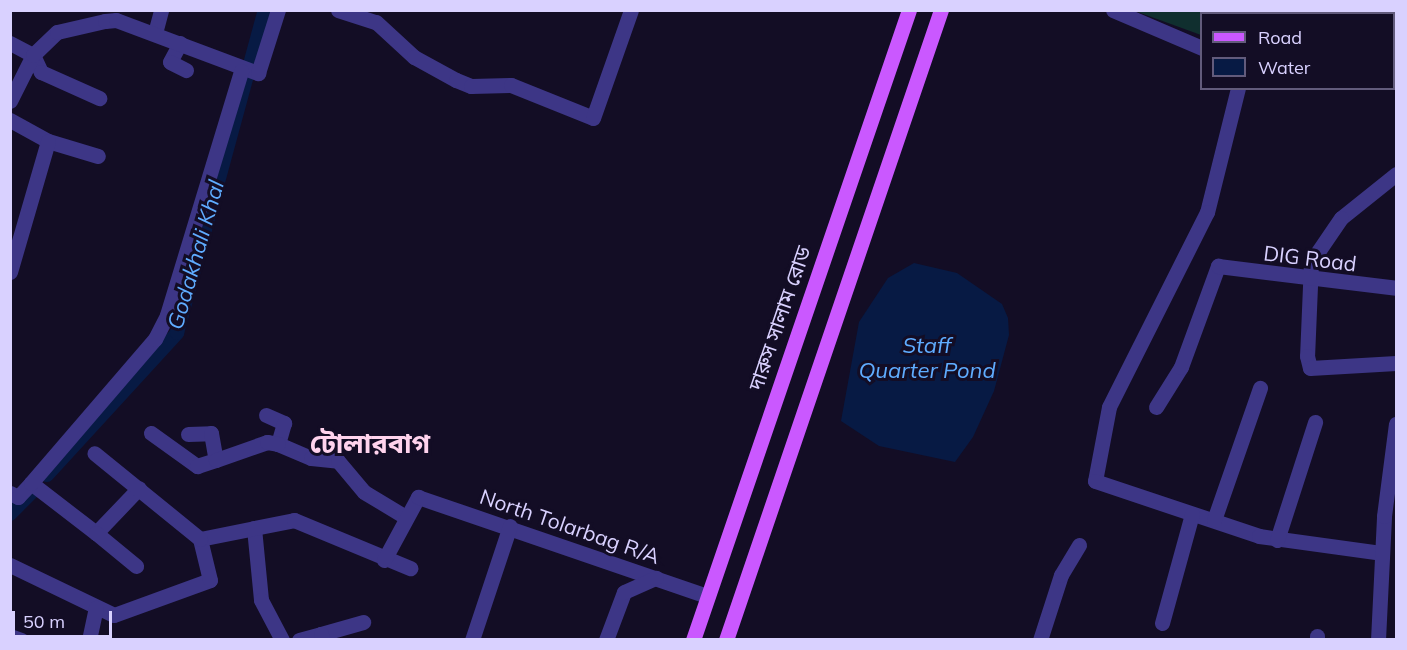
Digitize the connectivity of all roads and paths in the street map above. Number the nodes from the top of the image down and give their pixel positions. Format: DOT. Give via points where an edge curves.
graph roads {
  1 [pos="161,10"];
  2 [pos="278,10"];
  3 [pos="631,10"];
  4 [pos="941,10"];
  5 [pos="1113,10"];
  6 [pos="343,11"];
  7 [pos="905,12"];
  8 [pos="378,16"];
  9 [pos="155,33"];
  10 [pos="10,42"];
  11 [pos="180,43"];
  12 [pos="1200,47"];
  13 [pos="33,55"];
  14 [pos="186,70"];
  15 [pos="247,72"];
  16 [pos="1238,90"];
  17 [pos="99,98"];
  18 [pos="10,100"];
  19 [pos="10,120"];
  20 [pos="48,141"];
  21 [pos="98,156"];
  22 [pos="1396,174"];
  23 [pos="10,272"];
  24 [pos="1308,281"];
  25 [pos="1396,288"];
  26 [pos="1396,363"];
  27 [pos="1260,388"];
  28 [pos="1156,407"];
  29 [pos="266,415"];
  30 [pos="1315,422"];
  31 [pos="1396,424"];
  32 [pos="151,433"];
  33 [pos="188,434"];
  34 [pos="278,444"];
  35 [pos="94,453"];
  36 [pos="216,460"];
  37 [pos="31,483"];
  38 [pos="139,488"];
  39 [pos="10,494"];
  40 [pos="1192,514"];
  41 [pos="404,516"];
  42 [pos="1214,520"];
  43 [pos="510,526"];
  44 [pos="254,528"];
  45 [pos="96,533"];
  46 [pos="200,539"];
  47 [pos="1277,540"];
  48 [pos="1079,545"];
  49 [pos="1386,559"];
  50 [pos="384,560"];
  51 [pos="10,566"];
  52 [pos="136,566"];
  53 [pos="410,568"];
  54 [pos="656,578"];
  55 [pos="707,596"];
  56 [pos="96,608"];
  57 [pos="363,622"];
  58 [pos="1162,623"];
  59 [pos="322,637"];
  60 [pos="89,639"];
  61 [pos="282,639"];
  62 [pos="299,639"];
  63 [pos="472,639"];
  64 [pos="606,639"];
  65 [pos="693,639"];
  66 [pos="726,639"];
  67 [pos="1040,639"];
  68 [pos="1378,639"];
  1 -- 9 [label="street"];
  2 -- 15 [label="street"];
  3 -- 8 [label="street" via="593,118 511,85 471,86 456,80 414,57"];
  4 -- 66 [label="main road"];
  5 -- 12 [label="street"];
  6 -- 8 [label="street"];
  7 -- 55 [label="main road, দারুস সালাম রোড"];
  9 -- 11 [label="street"];
  9 -- 13 [label="street" via="105,21 57,32"];
  10 -- 13 [label="street"];
  11 -- 14 [label="street" via="170,62"];
  11 -- 15 [label="street"];
  13 -- 17 [label="street" via="41,72"];
  13 -- 18 [label="street"];
  15 -- 37 [label="street" via="167,315 149,348"];
  16 -- 40 [label="street" via="1207,212 1109,407 1095,481"];
  19 -- 20 [label="street"];
  20 -- 21 [label="street"];
  20 -- 23 [label="street"];
  22 -- 24 [label="street" via="1341,218 1311,262"];
  24 -- 25 [label="street, DIG Road"];
  24 -- 26 [label="street" via="1310,368"];
  24 -- 28 [label="street, DIG Road" via="1218,266 1181,367"];
  27 -- 42 [label="street"];
  29 -- 34 [label="street" via="284,423"];
  30 -- 47 [label="street"];
  31 -- 49 [label="street"];
  32 -- 36 [label="street" via="196,465"];
  33 -- 36 [label="street" via="211,433"];
  34 -- 36 [label="street" via="267,442"];
  34 -- 41 [label="street" via="311,458 338,461 363,492"];
  35 -- 38 [label="street"];
  37 -- 39 [label="street" via="18,497"];
  37 -- 45 [label="street"];
  38 -- 45 [label="street"];
  38 -- 46 [label="street"];
  40 -- 42 [label="street"];
  40 -- 58 [label="street"];
  41 -- 43 [label="street, North Tolarbag R/A" via="418,497"];
  41 -- 50 [label="street"];
  42 -- 47 [label="street"];
  43 -- 54 [label="street, North Tolarbag R/A"];
  43 -- 63 [label="street"];
  44 -- 46 [label="street"];
  44 -- 50 [label="street" via="294,520"];
  44 -- 61 [label="street" via="261,600"];
  45 -- 52 [label="street"];
  46 -- 56 [label="street" via="210,580 114,615"];
  47 -- 49 [label="street"];
  48 -- 67 [label="street" via="1062,575"];
  49 -- 68 [label="street"];
  50 -- 53 [label="street"];
  51 -- 56 [label="street"];
  54 -- 55 [label="street, North Tolarbag R/A"];
  54 -- 64 [label="street" via="624,592"];
  55 -- 65 [label="main road, দারুস সালাম রোড"];
  56 -- 60 [label="street"];
  57 -- 59 [label="street"];
  59 -- 62 [label="street"];
}
